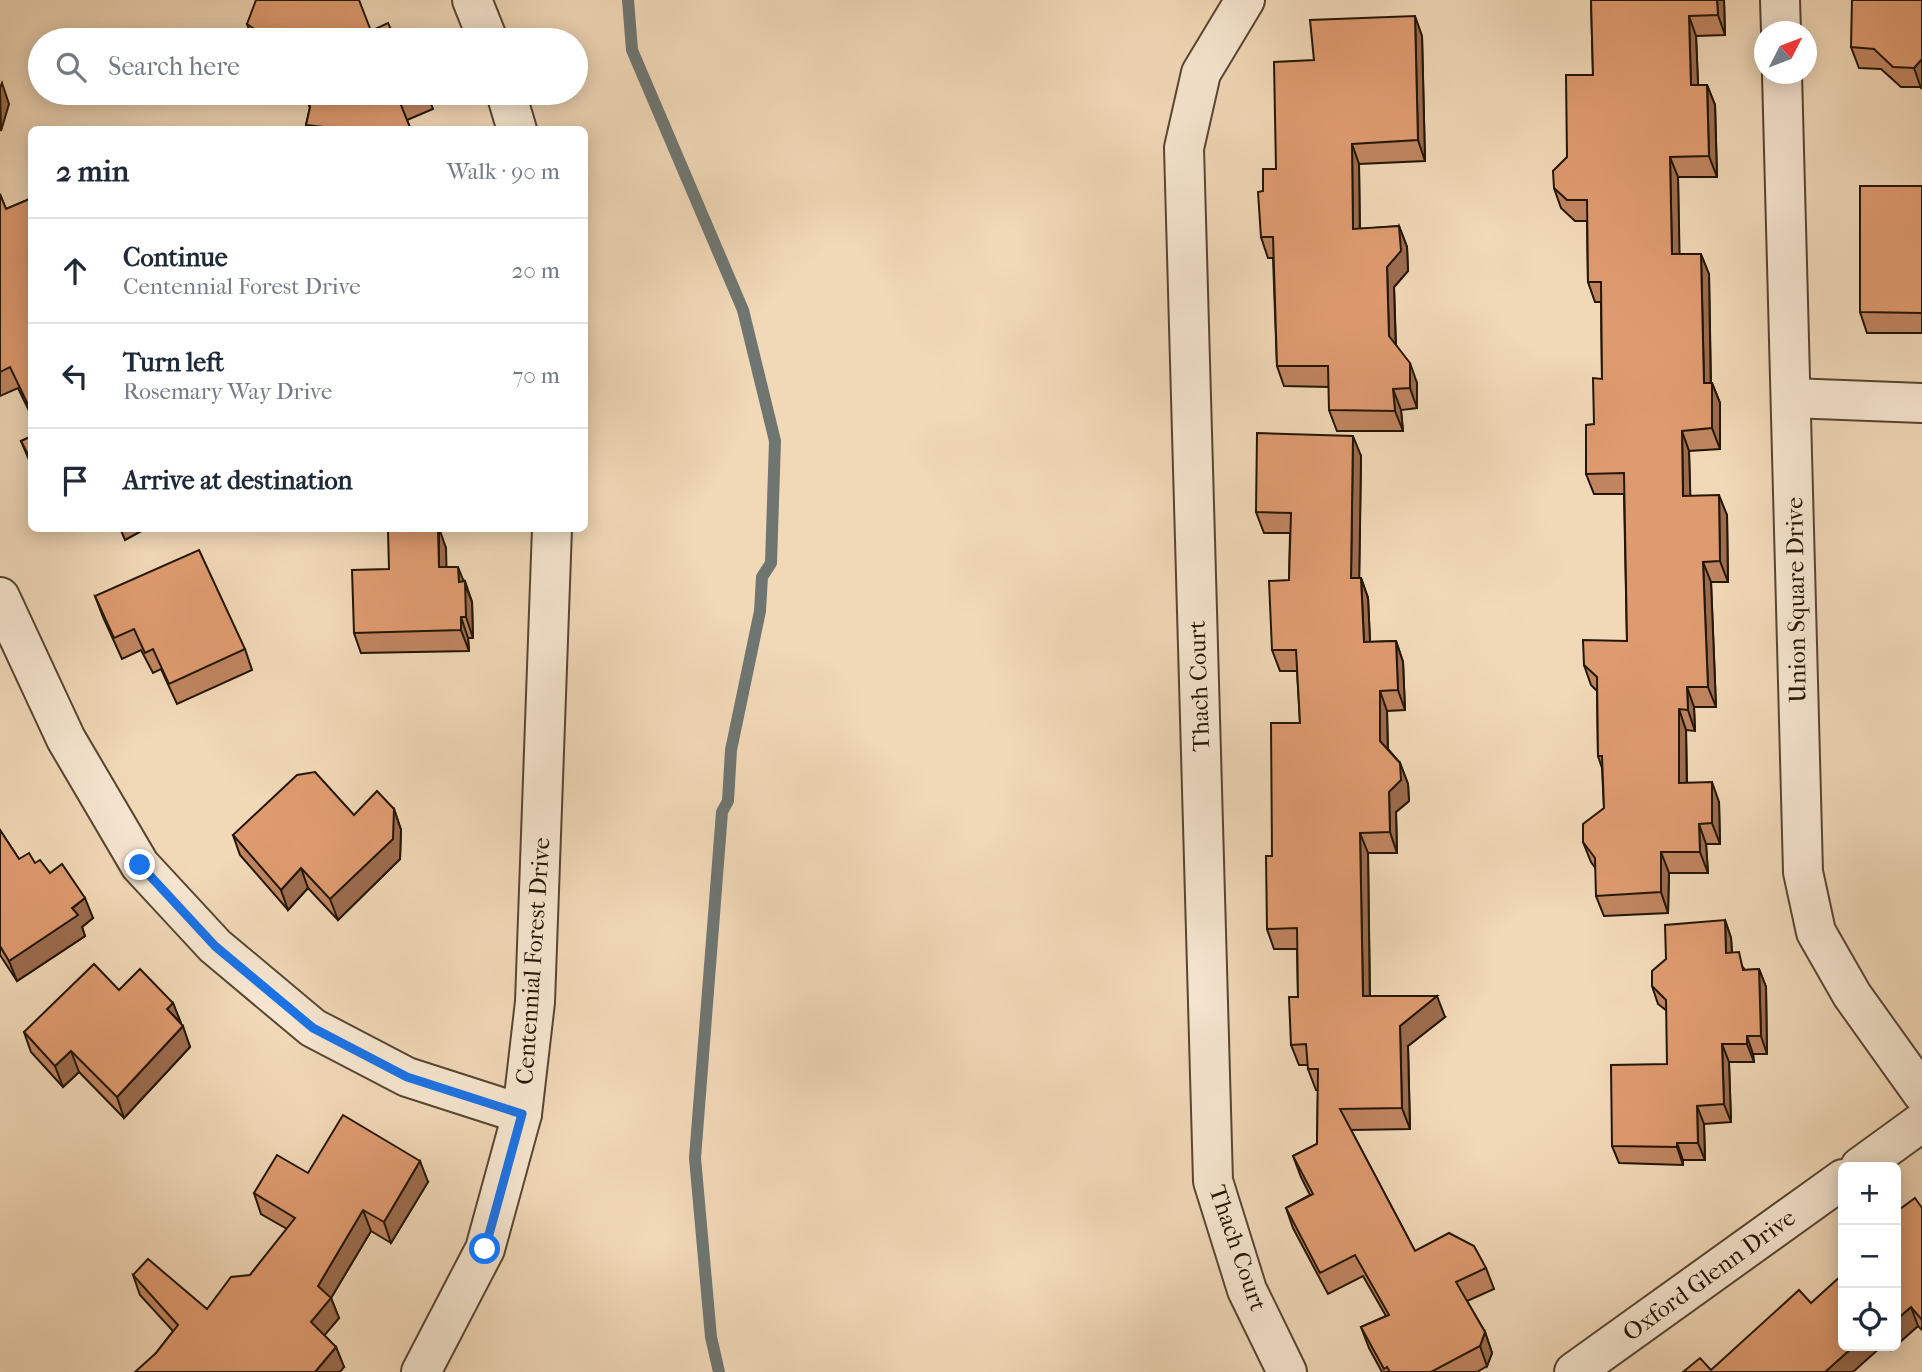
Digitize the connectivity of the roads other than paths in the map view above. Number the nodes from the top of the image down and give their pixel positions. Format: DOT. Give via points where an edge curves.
graph roads {
  1 [pos="472,0"];
  2 [pos="1245,0"];
  3 [pos="1780,0"];
  4 [pos="1781,21"];
  5 [pos="483,28"];
  6 [pos="1782,84"];
  7 [pos="510,105"];
  8 [pos="516,126"];
  9 [pos="1791,398"];
  10 [pos="1922,403"];
  11 [pos="552,532"];
  12 [pos="0,597"];
  13 [pos="1922,1093"];
  14 [pos="522,1114"];
  15 [pos="1922,1122"];
  16 [pos="1867,1162"];
  17 [pos="1838,1183"];
  18 [pos="421,1372"];
  19 [pos="1287,1372"];
  20 [pos="1574,1372"];
  1 -- 5 [label="street"];
  2 -- 19 [label="street, Thach Court" via="1201,73 1184,148 1213,1181 1247,1290"];
  3 -- 4 [label="street"];
  6 -- 9 [label="street, Union Square Drive"];
  7 -- 8 [label="street"];
  9 -- 10 [label="street"];
  9 -- 13 [label="street, Union Square Drive" via="1803,872 1816,932 1852,995"];
  11 -- 14 [label="street, Centennial Forest Drive" via="536,1002"];
  12 -- 14 [label="street" via="66,739 140,865 215,946 313,1028 407,1077"];
  14 -- 18 [label="street, Centennial Forest Drive" via="485,1249"];
  15 -- 16 [label="street"];
  17 -- 20 [label="street, Oxford Glenn Drive"];
}
